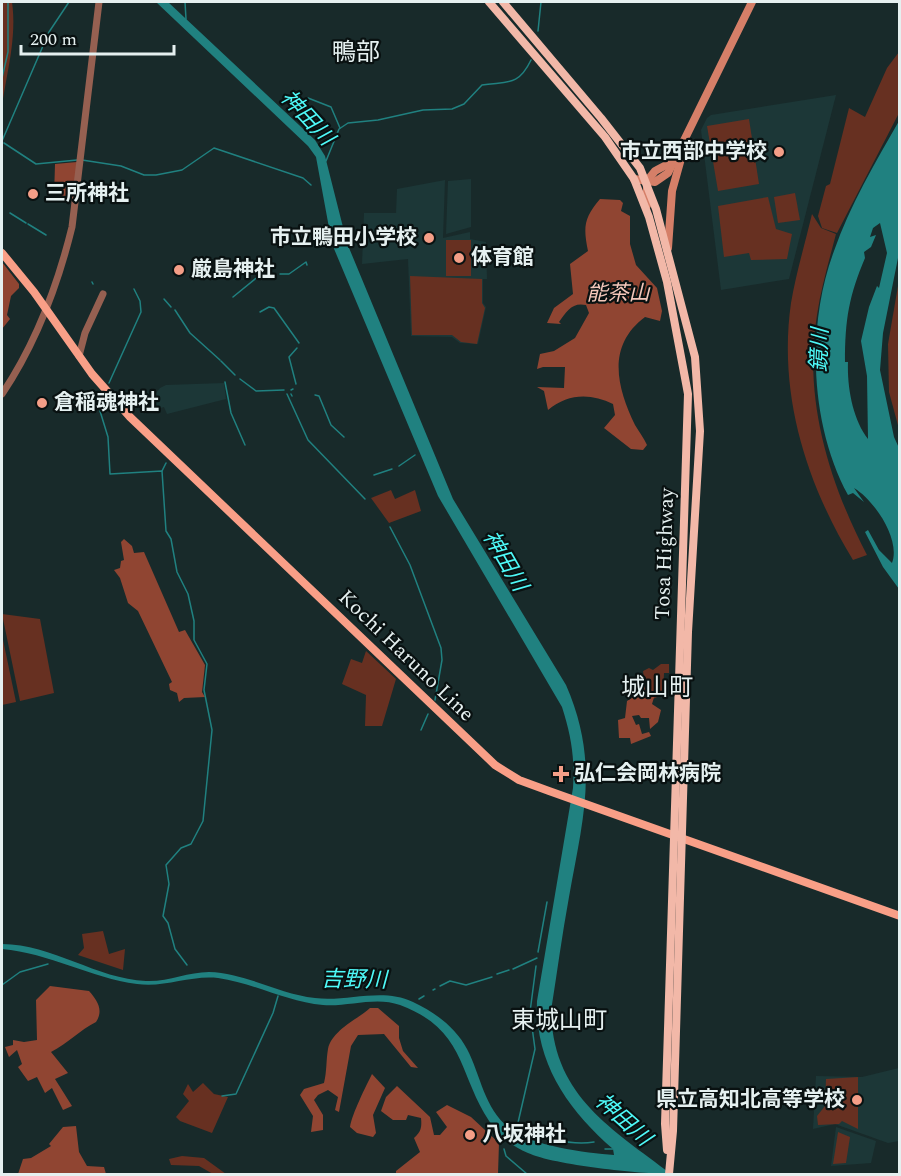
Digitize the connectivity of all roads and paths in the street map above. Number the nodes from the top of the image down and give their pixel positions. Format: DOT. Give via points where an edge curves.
graph roads {
  1 [pos="99,2"];
  2 [pos="489,2"];
  3 [pos="503,2"];
  4 [pos="752,2"];
  5 [pos="685,141"];
  6 [pos="674,161"];
  7 [pos="640,168"];
  8 [pos="655,171"];
  9 [pos="634,179"];
  10 [pos="646,182"];
  11 [pos="649,217"];
  12 [pos="668,250"];
  13 [pos="2,254"];
  14 [pos="103,294"];
  15 [pos="45,309"];
  16 [pos="79,356"];
  17 [pos="2,394"];
  18 [pos="674,835"];
  19 [pos="683,838"];
  20 [pos="900,916"];
  21 [pos="669,1131"];
  22 [pos="670,1170"];
  23 [pos="663,1174"];
  1 -- 15 [label="street" via="72,227"];
  2 -- 9 [label="highway, Tosa Highway" via="605,137"];
  3 -- 7 [label="highway, Tosa Highway"];
  4 -- 5 [label="main road"];
  5 -- 6 [label="main road"];
  5 -- 12 [label="main road" via="672,191"];
  6 -- 8 [label="main road"];
  6 -- 10 [label="main road" via="662,178"];
  7 -- 8 [label="main road"];
  7 -- 10 [label="highway, Tosa Highway"];
  8 -- 10 [label="main road"];
  9 -- 10 [label="main road"];
  9 -- 11 [label="highway, Tosa Highway"];
  10 -- 11 [label="main road"];
  10 -- 12 [label="highway, Tosa Highway"];
  11 -- 18 [label="highway, Tosa Highway" via="675,317 688,394"];
  12 -- 19 [label="highway, Tosa Highway" via="695,357 699,401"];
  13 -- 15 [label="main road, Kochi Haruno Line"];
  14 -- 16 [label="street"];
  15 -- 16 [label="main road, Kochi Haruno Line"];
  15 -- 17 [label="street"];
  16 -- 18 [label="main road, Kochi Haruno Line" via="141,428 495,765 519,780"];
  18 -- 19 [label="main road, Kochi Haruno Line"];
  18 -- 21 [label="highway, Tosa Highway"];
  19 -- 20 [label="main road, Kochi Haruno Line"];
  19 -- 21 [label="highway, Tosa Highway"];
  21 -- 22 [label="highway, Tosa Highway"];
  22 -- 23 [label="highway, Tosa Highway"];
}
